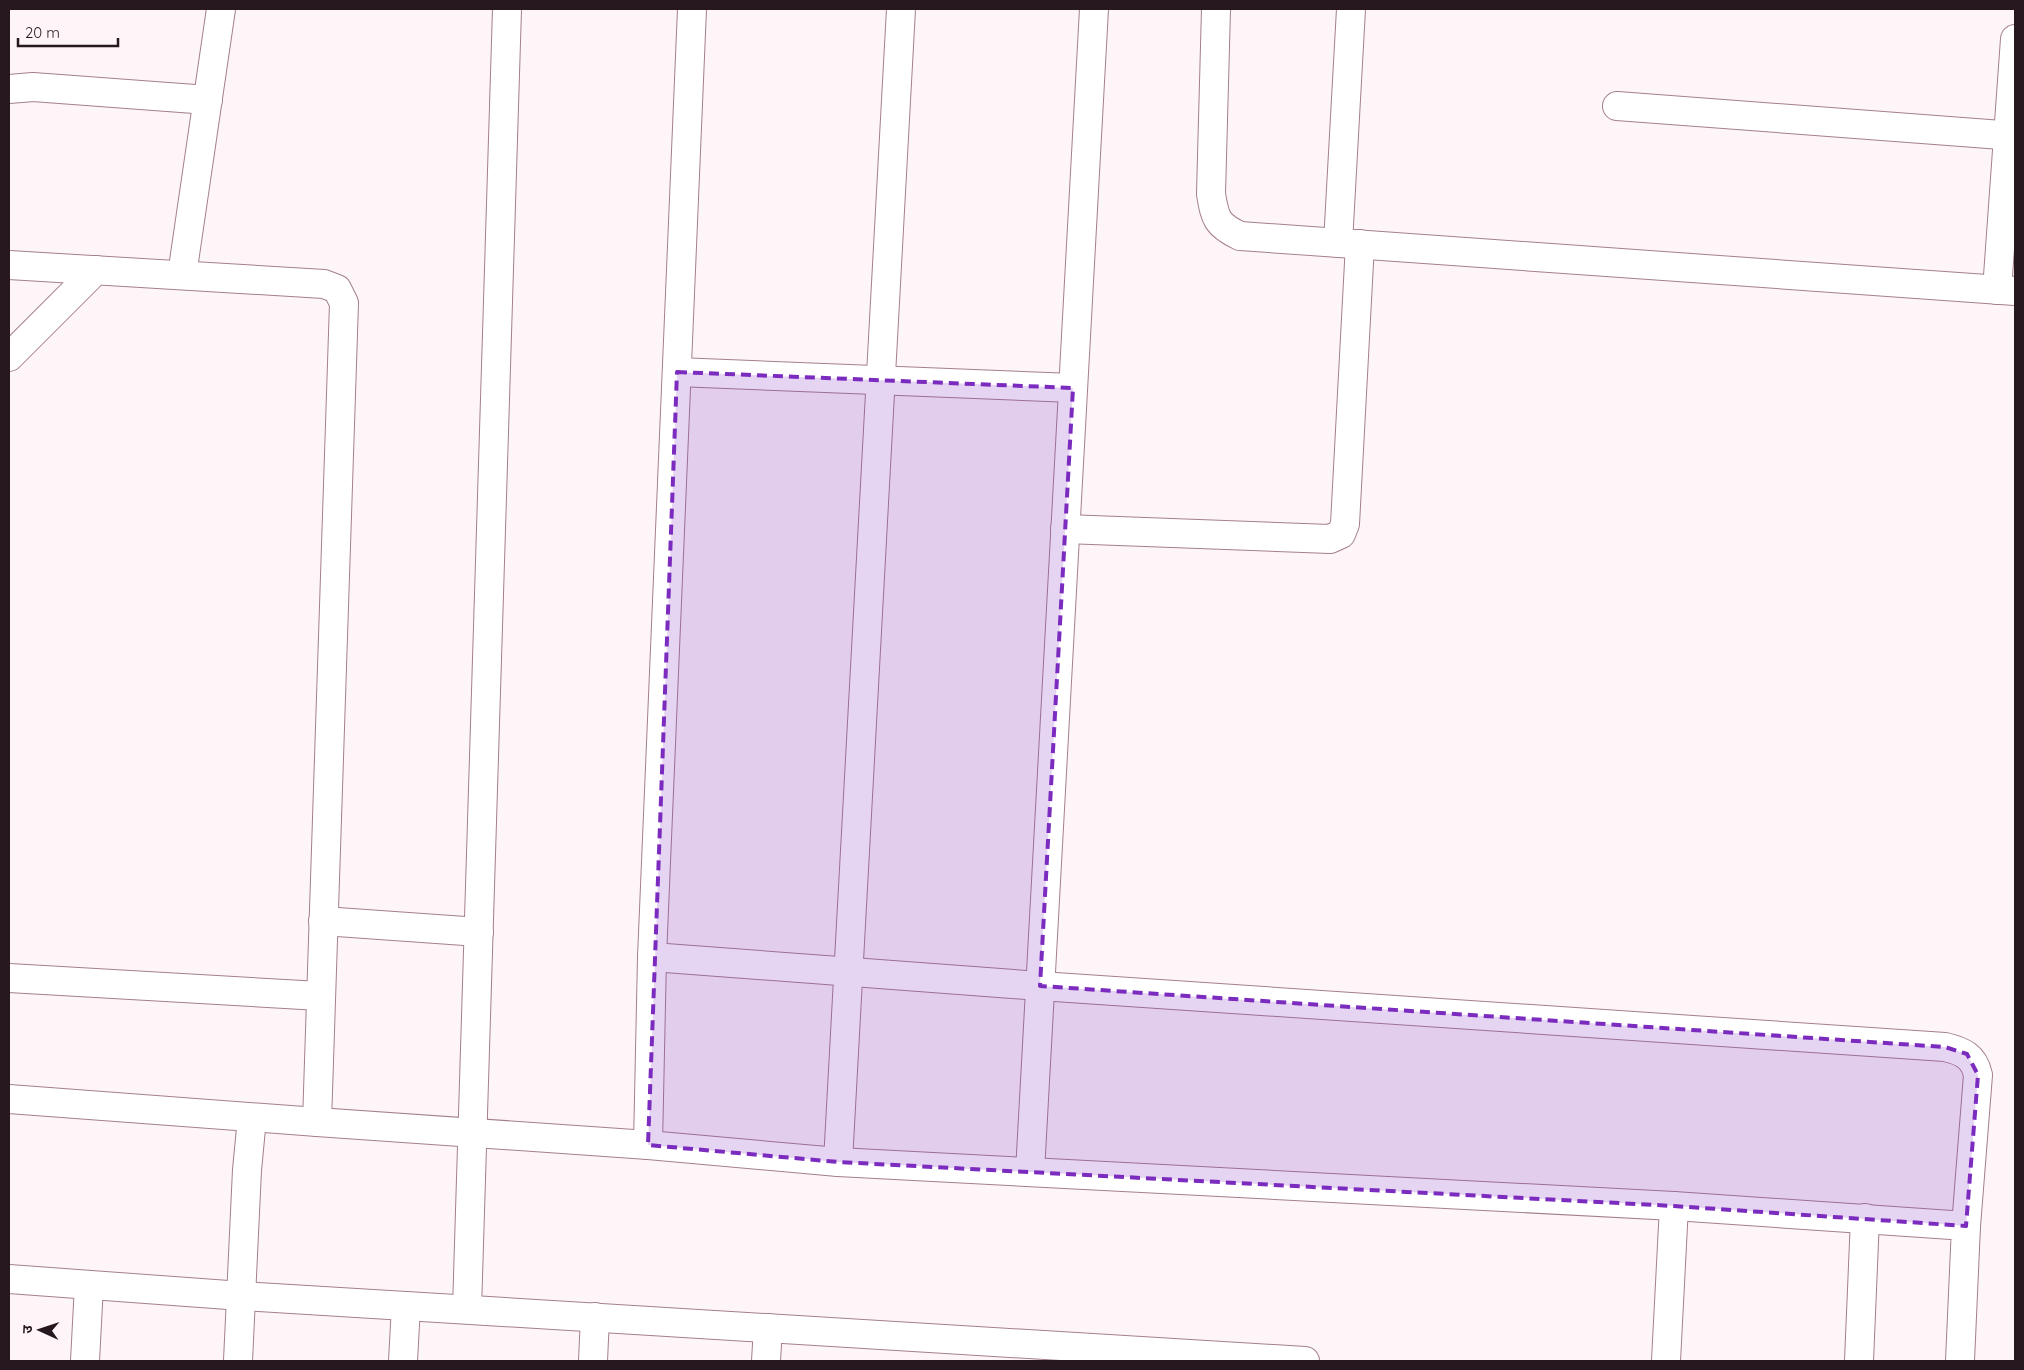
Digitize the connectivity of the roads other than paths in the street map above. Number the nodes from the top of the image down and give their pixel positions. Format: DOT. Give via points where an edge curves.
graph roads {
  1 [pos="221,9"];
  2 [pos="507,9"];
  3 [pos="692,9"];
  4 [pos="901,9"];
  5 [pos="1094,9"];
  6 [pos="1216,9"];
  7 [pos="1351,9"];
  8 [pos="2015,39"];
  9 [pos="9,89"];
  10 [pos="208,100"];
  11 [pos="1617,106"];
  12 [pos="2012,136"];
  13 [pos="1349,244"];
  14 [pos="9,265"];
  15 [pos="96,270"];
  16 [pos="182,275"];
  17 [pos="2006,291"];
  18 [pos="9,357"];
  19 [pos="677,372"];
  20 [pos="880,381"];
  21 [pos="1073,388"];
  22 [pos="1065,529"];
  23 [pos="323,921"];
  24 [pos="479,932"];
  25 [pos="652,957"];
  26 [pos="848,971"];
  27 [pos="9,978"];
  28 [pos="1040,986"];
  29 [pos="320,996"];
  30 [pos="9,1099"];
  31 [pos="252,1118"];
  32 [pos="317,1122"];
  33 [pos="473,1132"];
  34 [pos="648,1144"];
  35 [pos="838,1162"];
  36 [pos="1030,1172"];
  37 [pos="1674,1206"];
  38 [pos="1865,1218"];
  39 [pos="1966,1226"];
  40 [pos="9,1279"];
  41 [pos="89,1285"];
  42 [pos="242,1296"];
  43 [pos="406,1306"];
  44 [pos="467,1309"];
  45 [pos="595,1318"];
  46 [pos="768,1328"];
  47 [pos="1064,1354"];
  48 [pos="1203,1358"];
  49 [pos="85,1361"];
  50 [pos="238,1361"];
  51 [pos="403,1361"];
  52 [pos="593,1361"];
  53 [pos="766,1361"];
  54 [pos="1305,1361"];
  55 [pos="1666,1361"];
  56 [pos="1859,1361"];
  57 [pos="1960,1361"];
  1 -- 10 [label="street"];
  2 -- 24 [label="street"];
  3 -- 19 [label="street"];
  4 -- 20 [label="street"];
  5 -- 21 [label="street"];
  6 -- 13 [label="street" via="1211,194 1214,214 1224,228 1240,236"];
  7 -- 13 [label="street"];
  8 -- 12 [label="street"];
  9 -- 10 [label="street" via="33,87"];
  10 -- 16 [label="street"];
  11 -- 12 [label="street"];
  12 -- 17 [label="street"];
  13 -- 17 [label="street"];
  13 -- 22 [label="street" via="1345,524 1341,534 1330,539"];
  14 -- 15 [label="street"];
  15 -- 16 [label="street"];
  15 -- 18 [label="street"];
  16 -- 23 [label="street" via="324,284 337,289 344,303"];
  19 -- 20 [label="street"];
  19 -- 25 [label="street"];
  20 -- 21 [label="street"];
  20 -- 26 [label="street"];
  21 -- 22 [label="street"];
  22 -- 28 [label="street"];
  23 -- 24 [label="street"];
  23 -- 29 [label="street"];
  24 -- 33 [label="street"];
  25 -- 26 [label="street"];
  25 -- 34 [label="street"];
  26 -- 28 [label="street"];
  26 -- 35 [label="street"];
  27 -- 29 [label="street"];
  28 -- 36 [label="street"];
  28 -- 39 [label="street" via="1958,1050 1972,1059 1978,1075"];
  29 -- 32 [label="street"];
  30 -- 31 [label="street"];
  31 -- 32 [label="street"];
  31 -- 42 [label="street"];
  32 -- 33 [label="street"];
  33 -- 34 [label="street"];
  33 -- 44 [label="street"];
  34 -- 35 [label="street"];
  35 -- 36 [label="street"];
  36 -- 37 [label="street"];
  37 -- 38 [label="street"];
  37 -- 55 [label="street"];
  38 -- 39 [label="street"];
  38 -- 56 [label="street"];
  39 -- 57 [label="street"];
  40 -- 41 [label="street"];
  41 -- 42 [label="street"];
  41 -- 49 [label="street"];
  42 -- 43 [label="street"];
  42 -- 50 [label="street"];
  43 -- 44 [label="street"];
  43 -- 51 [label="street"];
  44 -- 45 [label="street"];
  45 -- 46 [label="street"];
  45 -- 52 [label="street"];
  46 -- 47 [label="street"];
  46 -- 53 [label="street"];
  47 -- 48 [label="street"];
  48 -- 54 [label="street"];
}
